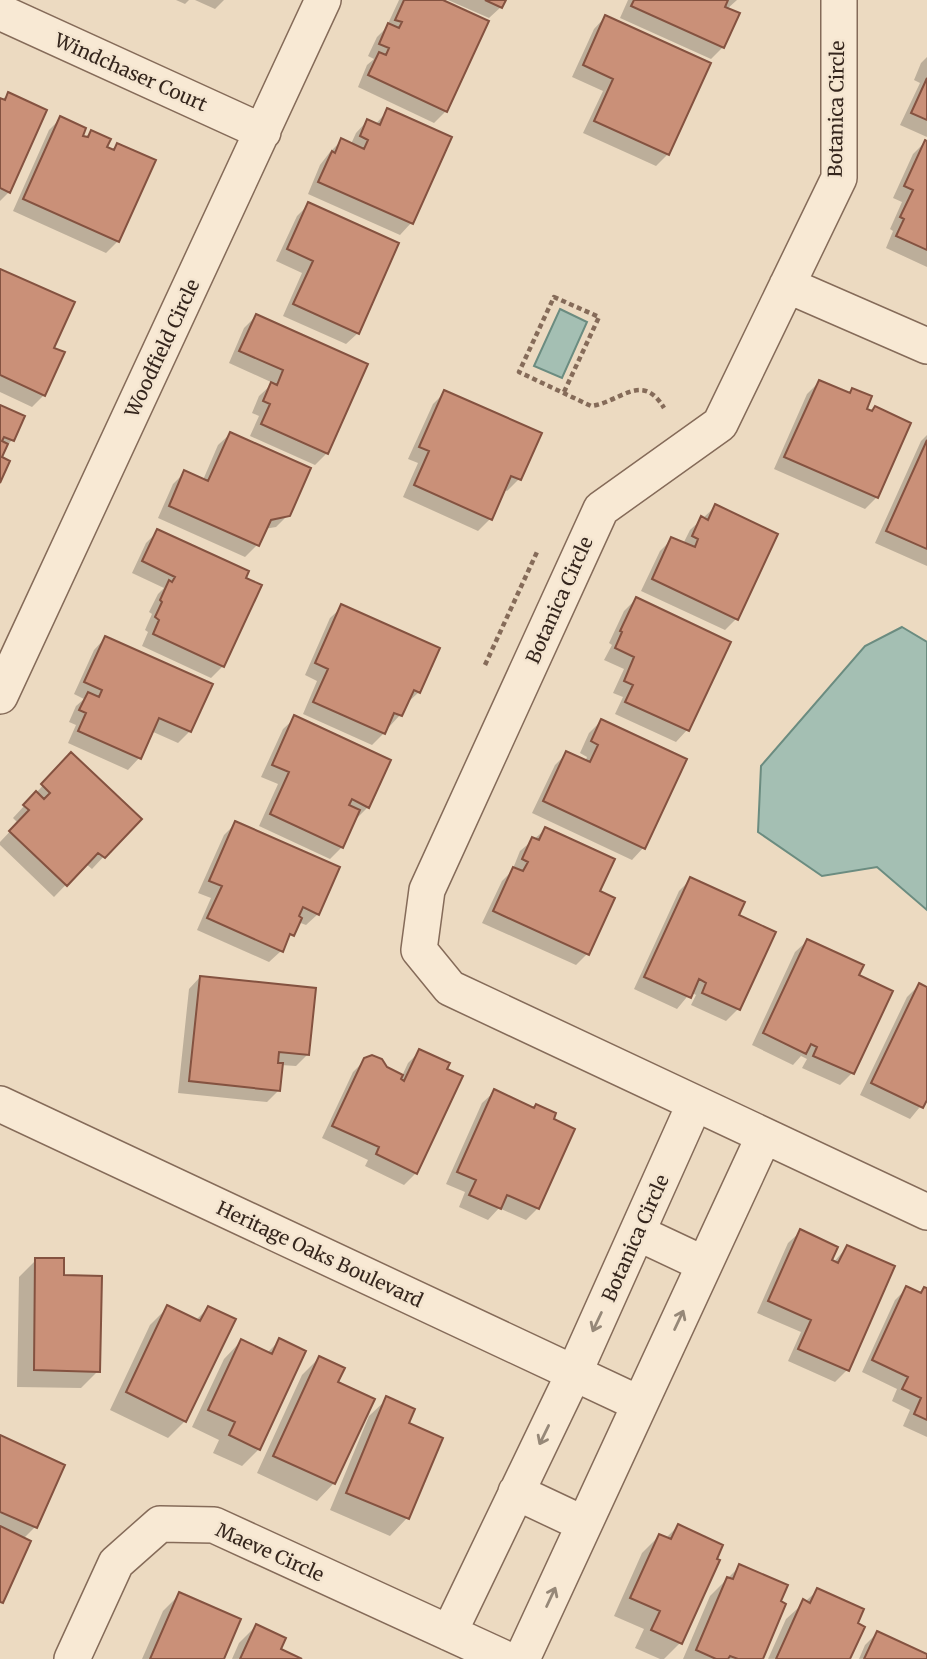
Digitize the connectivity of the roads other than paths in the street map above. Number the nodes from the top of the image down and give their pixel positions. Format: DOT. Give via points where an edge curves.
graph roads {
  1 [pos="323,0"];
  2 [pos="839,0"];
  3 [pos="0,12"];
  4 [pos="263,132"];
  5 [pos="787,285"];
  6 [pos="927,346"];
  7 [pos="0,696"];
  8 [pos="695,1103"];
  9 [pos="0,1104"];
  10 [pos="764,1136"];
  11 [pos="927,1212"];
  12 [pos="638,1233"];
  13 [pos="704,1264"];
  14 [pos="574,1373"];
  15 [pos="640,1404"];
  16 [pos="516,1492"];
  17 [pos="584,1524"];
  18 [pos="449,1633"];
  19 [pos="72,1659"];
  20 [pos="506,1659"];
  21 [pos="522,1659"];
  1 -- 4 [label="street, Woodfield Circle"];
  2 -- 5 [label="street, Botanica Circle" via="839,178"];
  3 -- 4 [label="street, Windchaser Court"];
  4 -- 7 [label="street, Woodfield Circle"];
  5 -- 6 [label="street"];
  5 -- 8 [label="street, Botanica Circle" via="720,424 601,509 427,890 419,950 450,988"];
  8 -- 10 [label="street, Botanica Circle"];
  8 -- 12 [label="street, Botanica Circle"];
  9 -- 14 [label="street, Heritage Oaks Boulevard"];
  10 -- 11 [label="street, Botanica Circle"];
  10 -- 13 [label="street"];
  12 -- 13 [label="street"];
  12 -- 14 [label="street, Botanica Circle, one-way"];
  15 -- 13 [label="street, one-way"];
  14 -- 15 [label="street, Heritage Oaks Boulevard"];
  14 -- 16 [label="street, one-way"];
  15 -- 17 [label="street"];
  16 -- 17 [label="street"];
  16 -- 18 [label="street"];
  21 -- 17 [label="street, one-way"];
  18 -- 19 [label="street, Maeve Circle" via="214,1525 160,1524 116,1563"];
  18 -- 20 [label="street, Maeve Circle"];
}
